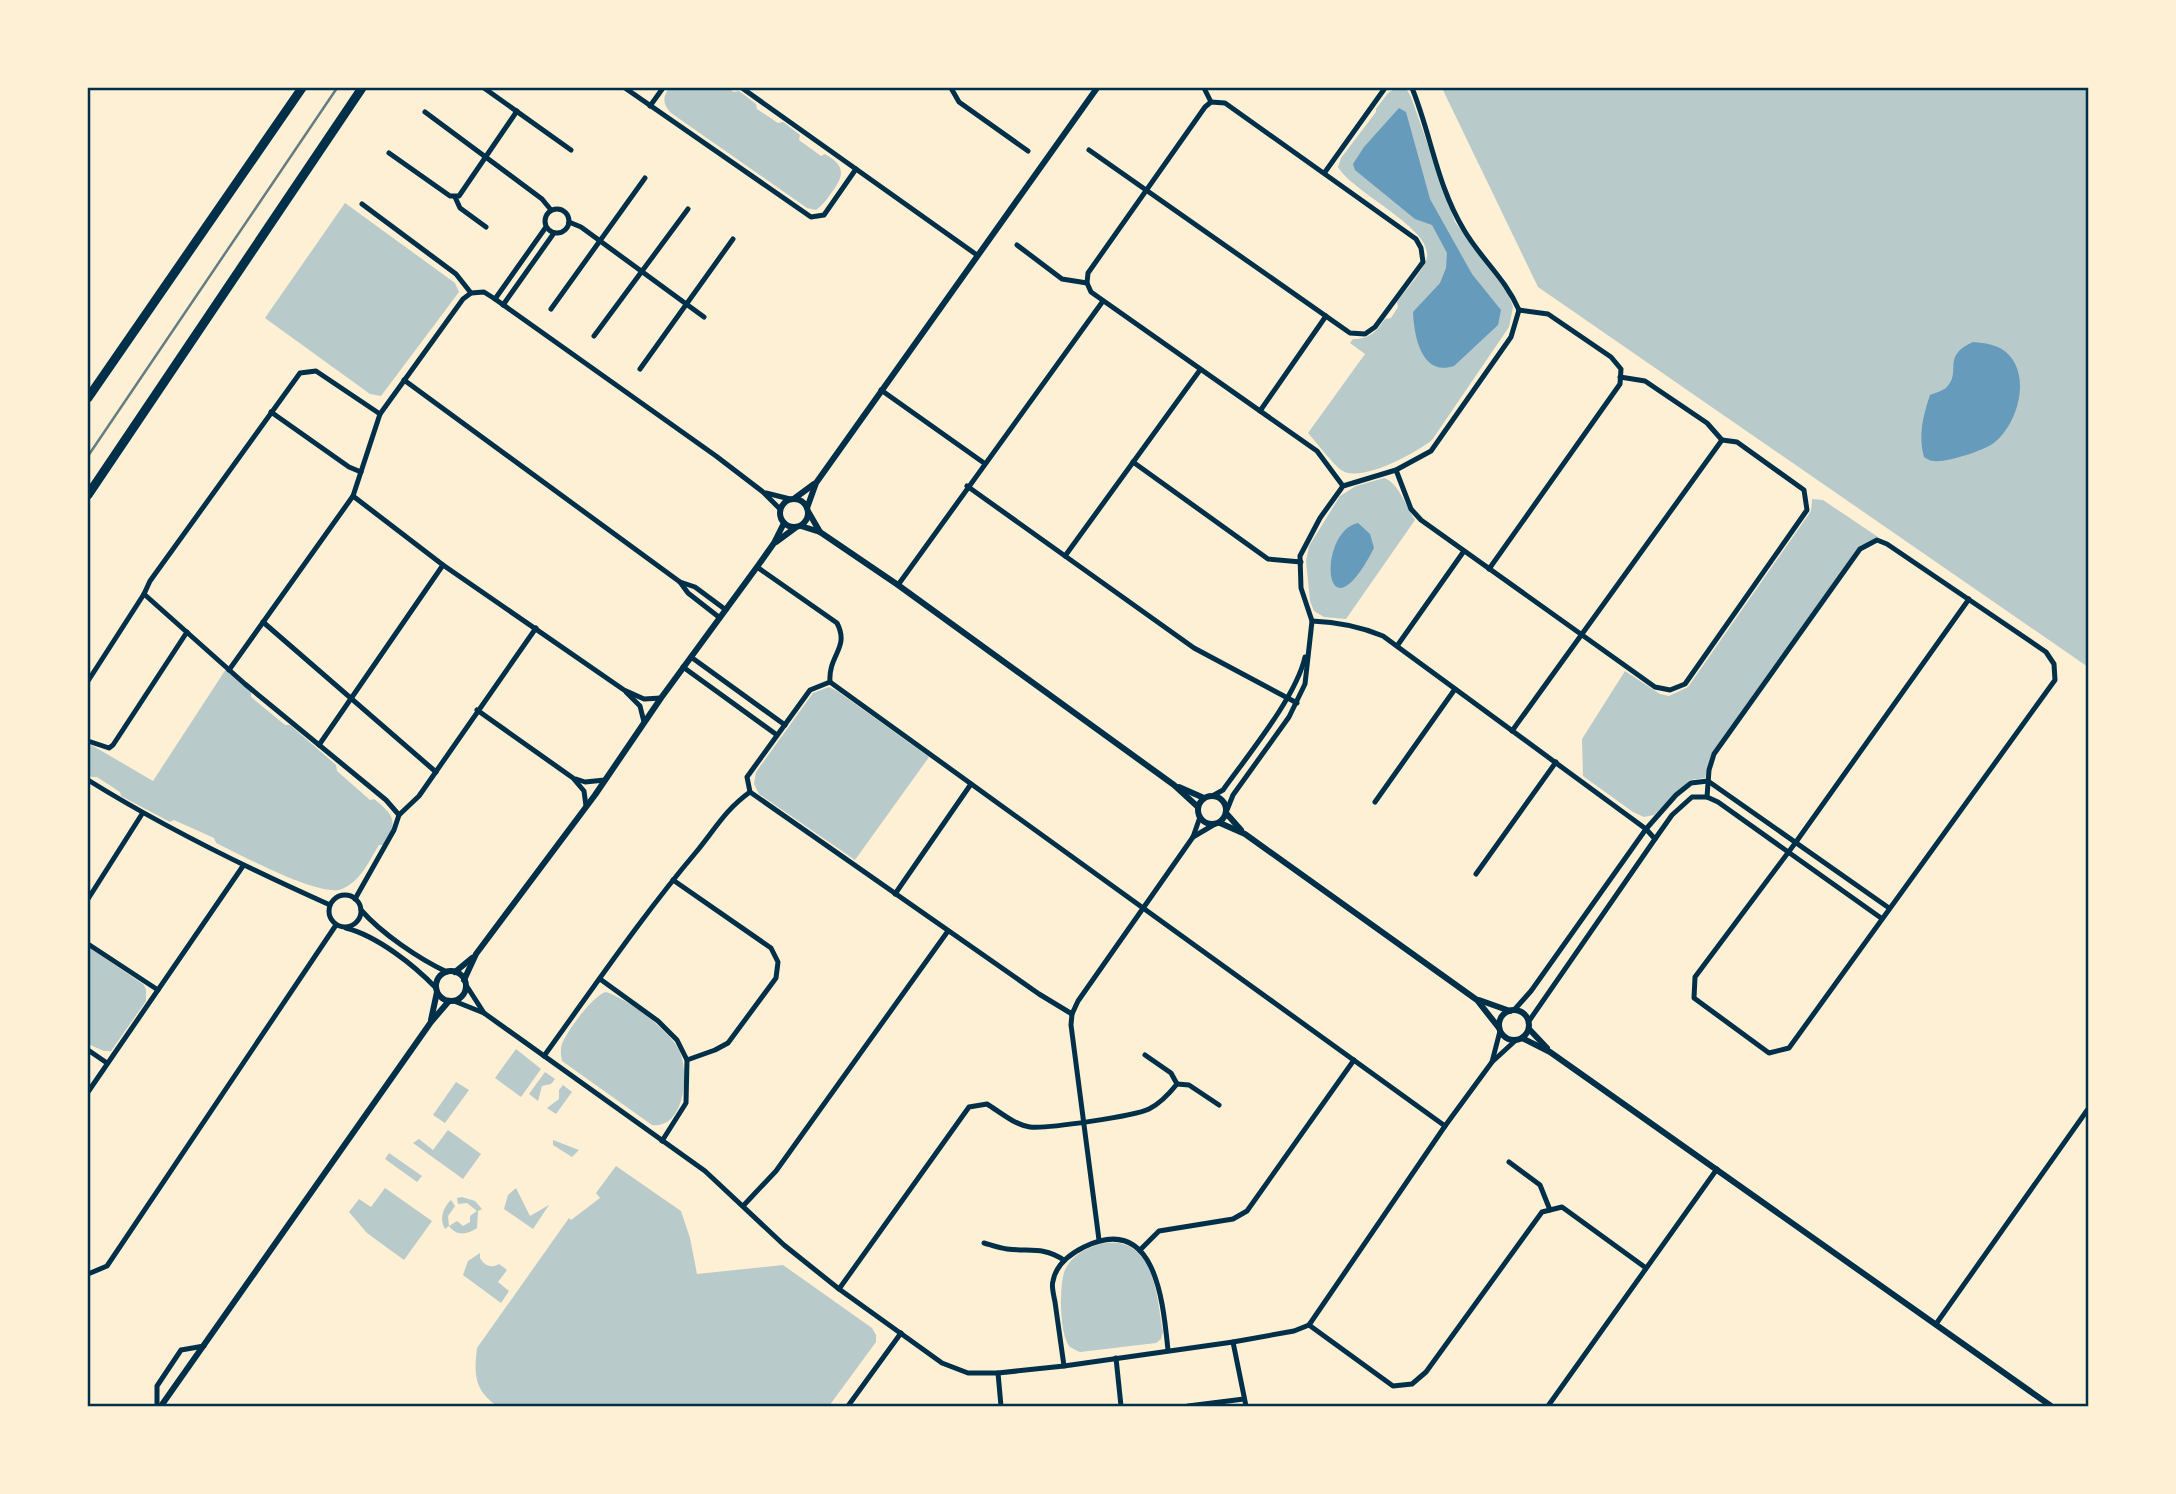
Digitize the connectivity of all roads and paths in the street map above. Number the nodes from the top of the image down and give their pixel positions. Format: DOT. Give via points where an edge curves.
graph roads {
  1 [pos="302,88"];
  2 [pos="362,88"];
  3 [pos="484,88"];
  4 [pos="625,88"];
  5 [pos="663,88"];
  6 [pos="742,88"];
  7 [pos="951,88"];
  8 [pos="1097,88"];
  9 [pos="1204,88"];
  10 [pos="1385,88"];
  11 [pos="1412,88"];
  12 [pos="1211,102"];
  13 [pos="650,106"];
  14 [pos="517,111"];
  15 [pos="425,112"];
  16 [pos="571,150"];
  17 [pos="1089,150"];
  18 [pos="1028,151"];
  19 [pos="389,152"];
  20 [pos="486,157"];
  21 [pos="856,169"];
  22 [pos="1325,172"];
  23 [pos="645,178"];
  24 [pos="1146,191"];
  25 [pos="455,197"];
  26 [pos="362,205"];
  27 [pos="688,209"];
  28 [pos="551,210"];
  29 [pos="569,222"];
  30 [pos="486,227"];
  31 [pos="546,227"];
  32 [pos="554,233"];
  33 [pos="733,239"];
  34 [pos="601,241"];
  35 [pos="1017,245"];
  36 [pos="977,255"];
  37 [pos="642,272"];
  38 [pos="1087,283"];
  39 [pos="471,293"];
  40 [pos="495,299"];
  41 [pos="1103,301"];
  42 [pos="686,304"];
  43 [pos="503,305"];
  44 [pos="551,309"];
  45 [pos="1519,310"];
  46 [pos="1326,316"];
  47 [pos="704,317"];
  48 [pos="594,336"];
  49 [pos="640,369"];
  50 [pos="1200,370"];
  51 [pos="1620,377"];
  52 [pos="404,380"];
  53 [pos="881,389"];
  54 [pos="88,398"];
  55 [pos="1260,411"];
  56 [pos="271,412"];
  57 [pos="380,414"];
  58 [pos="1722,440"];
  59 [pos="1133,462"];
  60 [pos="984,463"];
  61 [pos="1396,470"];
  62 [pos="361,472"];
  63 [pos="816,483"];
  64 [pos="967,486"];
  65 [pos="1343,486"];
  66 [pos="763,492"];
  67 [pos="88,495"];
  68 [pos="353,496"];
  69 [pos="792,499"];
  70 [pos="780,509"];
  71 [pos="808,510"];
  72 [pos="783,523"];
  73 [pos="798,527"];
  74 [pos="820,532"];
  75 [pos="774,543"];
  76 [pos="1464,551"];
  77 [pos="1065,556"];
  78 [pos="1301,562"];
  79 [pos="443,565"];
  80 [pos="757,567"];
  81 [pos="1489,569"];
  82 [pos="680,582"];
  83 [pos="898,585"];
  84 [pos="144,594"];
  85 [pos="1969,599"];
  86 [pos="726,610"];
  87 [pos="720,618"];
  88 [pos="1312,621"];
  89 [pos="263,622"];
  90 [pos="536,628"];
  91 [pos="1311,630"];
  92 [pos="187,632"];
  93 [pos="1581,633"];
  94 [pos="1397,646"];
  95 [pos="691,657"];
  96 [pos="683,667"];
  97 [pos="229,670"];
  98 [pos="88,681"];
  99 [pos="830,682"];
  100 [pos="1455,689"];
  101 [pos="624,690"];
  102 [pos="1287,697"];
  103 [pos="351,698"];
  104 [pos="661,698"];
  105 [pos="1297,703"];
  106 [pos="477,710"];
  107 [pos="644,722"];
  108 [pos="785,724"];
  109 [pos="1512,731"];
  110 [pos="777,735"];
  111 [pos="88,741"];
  112 [pos="319,745"];
  113 [pos="1556,762"];
  114 [pos="436,772"];
  115 [pos="573,778"];
  116 [pos="88,780"];
  117 [pos="605,780"];
  118 [pos="1708,781"];
  119 [pos="971,784"];
  120 [pos="1174,785"];
  121 [pos="750,792"];
  122 [pos="1214,795"];
  123 [pos="1707,797"];
  124 [pos="1204,798"];
  125 [pos="1375,802"];
  126 [pos="586,806"];
  127 [pos="1198,807"];
  128 [pos="1227,811"];
  129 [pos="142,814"];
  130 [pos="399,815"];
  131 [pos="1200,817"];
  132 [pos="1218,824"];
  133 [pos="1646,829"];
  134 [pos="1245,834"];
  135 [pos="1193,837"];
  136 [pos="1655,839"];
  137 [pos="1796,842"];
  138 [pos="1788,852"];
  139 [pos="243,866"];
  140 [pos="1476,874"];
  141 [pos="673,880"];
  142 [pos="895,894"];
  143 [pos="88,899"];
  144 [pos="355,899"];
  145 [pos="330,905"];
  146 [pos="1144,908"];
  147 [pos="1889,908"];
  148 [pos="361,910"];
  149 [pos="1881,918"];
  150 [pos="336,925"];
  151 [pos="346,928"];
  152 [pos="948,931"];
  153 [pos="88,944"];
  154 [pos="476,954"];
  155 [pos="447,972"];
  156 [pos="456,972"];
  157 [pos="600,979"];
  158 [pos="465,982"];
  159 [pos="158,990"];
  160 [pos="437,990"];
  161 [pos="1477,1000"];
  162 [pos="452,1001"];
  163 [pos="1513,1010"];
  164 [pos="484,1013"];
  165 [pos="1072,1014"];
  166 [pos="1529,1021"];
  167 [pos="431,1022"];
  168 [pos="1500,1029"];
  169 [pos="1529,1029"];
  170 [pos="1519,1039"];
  171 [pos="88,1050"];
  172 [pos="1550,1052"];
  173 [pos="1146,1055"];
  174 [pos="544,1056"];
  175 [pos="687,1060"];
  176 [pos="1354,1060"];
  177 [pos="1492,1062"];
  178 [pos="107,1063"];
  179 [pos="1177,1084"];
  180 [pos="88,1092"];
  181 [pos="1219,1105"];
  182 [pos="2088,1109"];
  183 [pos="1084,1122"];
  184 [pos="1445,1126"];
  185 [pos="662,1141"];
  186 [pos="1509,1162"];
  187 [pos="1717,1169"];
  188 [pos="743,1206"];
  189 [pos="1550,1210"];
  190 [pos="1099,1240"];
  191 [pos="984,1243"];
  192 [pos="1140,1250"];
  193 [pos="1064,1260"];
  194 [pos="1646,1268"];
  195 [pos="88,1275"];
  196 [pos="839,1289"];
  197 [pos="1936,1324"];
  198 [pos="1309,1325"];
  199 [pos="901,1333"];
  200 [pos="1233,1342"];
  201 [pos="204,1346"];
  202 [pos="1168,1350"];
  203 [pos="1116,1357"];
  204 [pos="1064,1366"];
  205 [pos="998,1373"];
  206 [pos="1244,1399"];
  207 [pos="159,1406"];
  208 [pos="848,1406"];
  209 [pos="1001,1406"];
  210 [pos="1121,1406"];
  211 [pos="1188,1406"];
  212 [pos="1246,1406"];
  213 [pos="1548,1406"];
  214 [pos="2051,1406"];
  1 -- 54 [label="highway"];
  2 -- 67 [label="highway"];
  3 -- 14 [label="street"];
  4 -- 13 [label="street"];
  5 -- 13 [label="street"];
  6 -- 21 [label="street"];
  7 -- 18 [label="street" via="959,102"];
  8 -- 36 [label="street"];
  9 -- 12 [label="street"];
  10 -- 22 [label="street"];
  11 -- 45 [label="street" via="1439,175 1464,230 1509,288"];
  12 -- 22 [label="street" via="1225,103"];
  12 -- 24 [label="street"];
  13 -- 21 [label="street" via="811,217 824,215"];
  14 -- 16 [label="street"];
  14 -- 20 [label="street"];
  15 -- 20 [label="street"];
  17 -- 24 [label="street"];
  19 -- 25 [label="street"];
  20 -- 25 [label="street"];
  20 -- 28 [label="street" via="542,198"];
  21 -- 36 [label="street"];
  22 -- 46 [label="street" via="1416,239 1423,262 1365,334 1350,333"];
  23 -- 34 [label="street"];
  24 -- 38 [label="street" via="1088,273"];
  24 -- 46 [label="street"];
  25 -- 30 [label="street" via="460,208"];
  26 -- 39 [label="street" via="456,274"];
  27 -- 37 [label="street"];
  28 -- 29 [label="street" via="563,211"];
  28 -- 31 [label="street"];
  29 -- 32 [label="street" via="562,232"];
  29 -- 34 [label="street"];
  31 -- 32 [label="street"];
  31 -- 40 [label="street"];
  32 -- 43 [label="street"];
  33 -- 42 [label="street"];
  34 -- 37 [label="street"];
  34 -- 44 [label="street"];
  35 -- 38 [label="street" via="1062,279"];
  36 -- 53 [label="street"];
  37 -- 42 [label="street"];
  37 -- 48 [label="street"];
  38 -- 41 [label="street"];
  39 -- 40 [label="street" via="484,292"];
  39 -- 52 [label="street"];
  40 -- 43 [label="street"];
  41 -- 50 [label="street"];
  41 -- 60 [label="street"];
  42 -- 47 [label="street"];
  42 -- 49 [label="street"];
  43 -- 66 [label="street"];
  45 -- 51 [label="street" via="1548,314 1611,357"];
  45 -- 61 [label="street" via="1511,337 1431,452"];
  46 -- 55 [label="street"];
  50 -- 55 [label="street"];
  50 -- 59 [label="street"];
  51 -- 58 [label="street" via="1645,380 1707,423"];
  51 -- 81 [label="street" via="1620,384"];
  52 -- 57 [label="street"];
  52 -- 82 [label="street"];
  53 -- 60 [label="street"];
  53 -- 63 [label="street"];
  55 -- 65 [label="street" via="1317,451"];
  56 -- 57 [label="street" via="300,373 316,371"];
  56 -- 62 [label="street"];
  56 -- 84 [label="street"];
  57 -- 62 [label="street"];
  58 -- 93 [label="street"];
  58 -- 93 [label="street" via="1738,442 1804,490 1807,510 1685,684 1670,690 1655,687"];
  59 -- 77 [label="street"];
  59 -- 78 [label="street" via="1268,559"];
  60 -- 64 [label="street"];
  61 -- 65 [label="street"];
  61 -- 76 [label="street" via="1410,509"];
  62 -- 68 [label="street"];
  63 -- 69 [label="street"];
  63 -- 71 [label="street"];
  64 -- 77 [label="street"];
  64 -- 83 [label="street"];
  65 -- 78 [label="street" via="1320,518"];
  66 -- 69 [label="street"];
  66 -- 70 [label="street"];
  68 -- 79 [label="street"];
  68 -- 89 [label="street"];
  69 -- 70 [label="street"];
  69 -- 71 [label="street" via="805,503"];
  70 -- 72 [label="street"];
  71 -- 73 [label="street"];
  71 -- 74 [label="street"];
  72 -- 73 [label="street"];
  72 -- 75 [label="street"];
  73 -- 74 [label="street"];
  73 -- 75 [label="street"];
  74 -- 83 [label="street"];
  75 -- 80 [label="street"];
  76 -- 81 [label="street"];
  76 -- 94 [label="street"];
  77 -- 102 [label="street" via="1194,648"];
  78 -- 88 [label="street" via="1301,588"];
  79 -- 90 [label="street"];
  79 -- 103 [label="street"];
  80 -- 86 [label="street"];
  80 -- 99 [label="street" via="837,623 843,633 842,645 829,670"];
  81 -- 93 [label="street"];
  82 -- 86 [label="street" via="695,587"];
  82 -- 87 [label="street"];
  83 -- 120 [label="street"];
  84 -- 92 [label="street"];
  84 -- 98 [label="street"];
  85 -- 118 [label="street" via="1887,544 1877,540 1860,549 1714,754"];
  85 -- 137 [label="street"];
  85 -- 147 [label="street" via="2046,652 2054,664 2055,680"];
  86 -- 87 [label="street"];
  87 -- 95 [label="street"];
  88 -- 91 [label="street"];
  88 -- 94 [label="street" via="1361,627"];
  89 -- 97 [label="street"];
  89 -- 103 [label="street"];
  90 -- 101 [label="street"];
  90 -- 106 [label="street"];
  91 -- 102 [label="street" via="1301,674"];
  91 -- 105 [label="street" via="1305,684"];
  92 -- 97 [label="street"];
  92 -- 111 [label="street" via="113,745 104,748"];
  93 -- 109 [label="street"];
  94 -- 100 [label="street"];
  95 -- 96 [label="street"];
  95 -- 108 [label="street"];
  96 -- 104 [label="street"];
  96 -- 110 [label="street"];
  97 -- 112 [label="street"];
  99 -- 108 [label="street" via="810,690"];
  99 -- 119 [label="street"];
  100 -- 109 [label="street"];
  100 -- 125 [label="street"];
  101 -- 104 [label="street" via="644,699"];
  101 -- 107 [label="street" via="640,706"];
  102 -- 105 [label="street"];
  102 -- 122 [label="street" via="1223,790"];
  103 -- 112 [label="street"];
  103 -- 114 [label="street"];
  104 -- 107 [label="street"];
  105 -- 128 [label="street" via="1233,795"];
  106 -- 114 [label="street"];
  106 -- 115 [label="street"];
  107 -- 117 [label="street"];
  108 -- 110 [label="street"];
  109 -- 113 [label="street"];
  110 -- 121 [label="street" via="747,777"];
  112 -- 130 [label="street"];
  113 -- 133 [label="street"];
  113 -- 140 [label="street"];
  114 -- 130 [label="street"];
  115 -- 117 [label="street"];
  115 -- 126 [label="street" via="584,791"];
  116 -- 129 [label="street"];
  117 -- 126 [label="street"];
  118 -- 123 [label="street"];
  118 -- 133 [label="street" via="1691,783"];
  118 -- 137 [label="street"];
  119 -- 142 [label="street"];
  119 -- 146 [label="street"];
  120 -- 124 [label="street"];
  120 -- 127 [label="street"];
  121 -- 141 [label="street" via="727,810"];
  121 -- 142 [label="street"];
  122 -- 124 [label="street"];
  122 -- 128 [label="street" via="1224,800"];
  123 -- 136 [label="street" via="1692,797"];
  123 -- 138 [label="street"];
  124 -- 127 [label="street"];
  126 -- 154 [label="street"];
  127 -- 131 [label="street"];
  128 -- 132 [label="street"];
  128 -- 134 [label="street"];
  129 -- 139 [label="street"];
  129 -- 143 [label="street"];
  130 -- 144 [label="street"];
  131 -- 132 [label="street" via="1207,824"];
  131 -- 135 [label="street"];
  132 -- 134 [label="street"];
  132 -- 135 [label="street"];
  133 -- 136 [label="street"];
  133 -- 163 [label="street"];
  134 -- 161 [label="street"];
  135 -- 146 [label="street"];
  136 -- 166 [label="street"];
  137 -- 138 [label="street"];
  137 -- 147 [label="street"];
  138 -- 149 [label="street"];
  138 -- 149 [label="street" via="1695,977 1694,998 1769,1053 1789,1048"];
  139 -- 145 [label="street"];
  139 -- 159 [label="street"];
  141 -- 157 [label="street"];
  141 -- 175 [label="street" via="771,948 778,962 776,978 728,1043"];
  142 -- 152 [label="street"];
  144 -- 145 [label="street" via="341,896"];
  144 -- 148 [label="street"];
  145 -- 150 [label="street"];
  146 -- 165 [label="street"];
  146 -- 176 [label="street"];
  147 -- 149 [label="street"];
  148 -- 151 [label="street" via="356,923"];
  148 -- 155 [label="street"];
  150 -- 151 [label="street"];
  150 -- 195 [label="street" via="107,1266"];
  151 -- 160 [label="street" via="372,937"];
  152 -- 165 [label="street"];
  152 -- 188 [label="street" via="776,1171"];
  153 -- 159 [label="street"];
  154 -- 156 [label="street"];
  154 -- 158 [label="street"];
  155 -- 156 [label="street"];
  155 -- 160 [label="street" via="439,977"];
  156 -- 158 [label="street"];
  157 -- 174 [label="street"];
  157 -- 175 [label="street" via="658,1021 677,1040"];
  158 -- 162 [label="street" via="463,995"];
  158 -- 164 [label="street"];
  159 -- 178 [label="street"];
  160 -- 162 [label="street" via="443,999"];
  160 -- 167 [label="street"];
  161 -- 163 [label="street"];
  161 -- 168 [label="street"];
  162 -- 164 [label="street"];
  162 -- 167 [label="street"];
  163 -- 166 [label="street" via="1525,1014"];
  163 -- 168 [label="street" via="1501,1017"];
  164 -- 174 [label="street"];
  165 -- 183 [label="street"];
  166 -- 169 [label="street"];
  167 -- 201 [label="street"];
  168 -- 170 [label="street" via="1508,1039"];
  168 -- 177 [label="street"];
  169 -- 170 [label="street"];
  169 -- 172 [label="street"];
  170 -- 172 [label="street"];
  170 -- 177 [label="street"];
  171 -- 178 [label="street"];
  172 -- 187 [label="street"];
  173 -- 179 [label="street" via="1171,1073"];
  174 -- 185 [label="street"];
  175 -- 185 [label="street" via="686,1103"];
  176 -- 184 [label="street"];
  176 -- 192 [label="street" via="1247,1211 1233,1219 1159,1231"];
  177 -- 184 [label="street"];
  178 -- 180 [label="street"];
  179 -- 181 [label="street" via="1189,1085"];
  179 -- 183 [label="street" via="1146,1111"];
  182 -- 197 [label="street"];
  183 -- 190 [label="street"];
  183 -- 196 [label="street" via="1030,1127 987,1104 969,1107"];
  184 -- 198 [label="street"];
  185 -- 188 [label="street" via="705,1171"];
  186 -- 189 [label="street" via="1540,1185"];
  187 -- 194 [label="street"];
  187 -- 197 [label="street"];
  188 -- 196 [label="street"];
  189 -- 194 [label="street" via="1562,1207"];
  189 -- 198 [label="street" via="1542,1212 1426,1372 1412,1384 1393,1386"];
  190 -- 192 [label="street" via="1122,1240"];
  190 -- 193 [label="street"];
  191 -- 193 [label="street" via="1052,1252"];
  192 -- 202 [label="street" via="1153,1267 1161,1294"];
  193 -- 204 [label="street" via="1052,1281"];
  194 -- 213 [label="street"];
  196 -- 199 [label="street"];
  197 -- 214 [label="street"];
  198 -- 200 [label="street"];
  199 -- 205 [label="street" via="942,1363 968,1373"];
  199 -- 208 [label="street"];
  200 -- 202 [label="street"];
  200 -- 206 [label="street"];
  201 -- 207 [label="street"];
  201 -- 207 [label="street" via="181,1350 157,1385"];
  202 -- 203 [label="street"];
  203 -- 204 [label="street"];
  203 -- 210 [label="street"];
  204 -- 205 [label="street"];
  205 -- 209 [label="street"];
  206 -- 211 [label="street"];
  206 -- 212 [label="street"];
}
